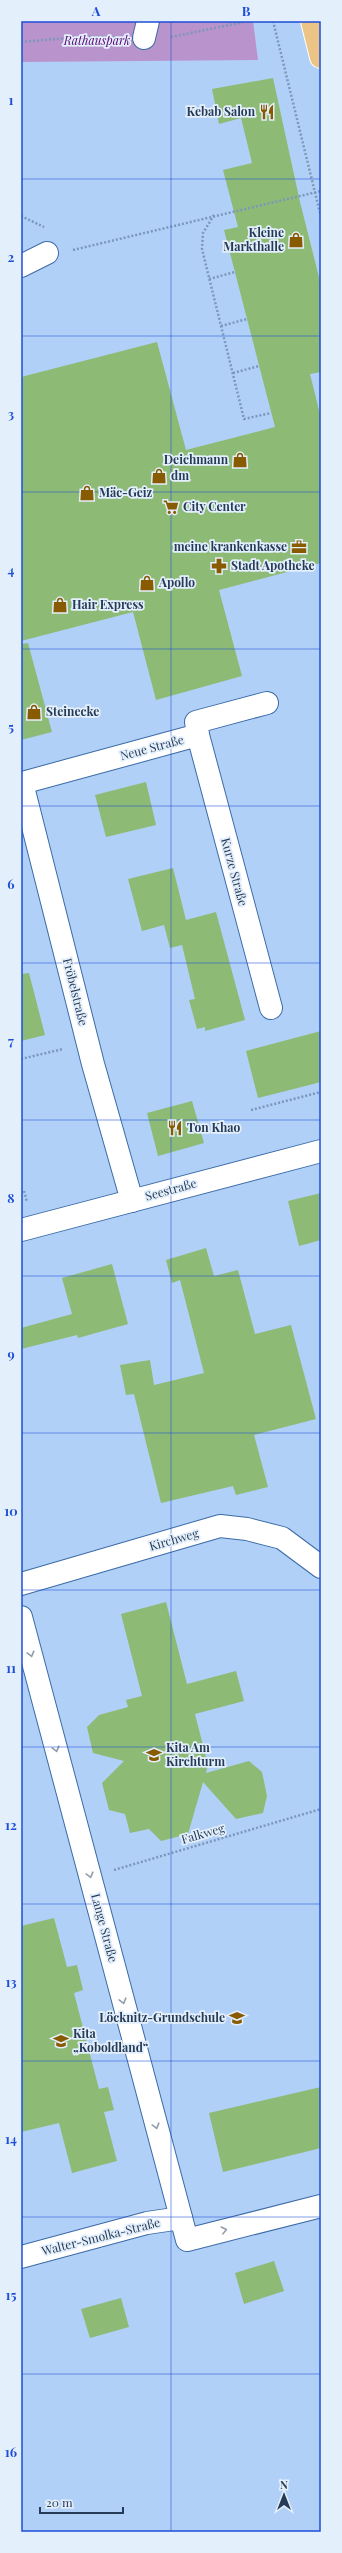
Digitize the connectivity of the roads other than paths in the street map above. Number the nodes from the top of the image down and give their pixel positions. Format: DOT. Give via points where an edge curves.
graph roads {
  1 [pos="312,21"];
  2 [pos="321,57"];
  3 [pos="47,253"];
  4 [pos="21,266"];
  5 [pos="267,703"];
  6 [pos="198,735"];
  7 [pos="22,783"];
  8 [pos="270,1008"];
  9 [pos="321,1151"];
  10 [pos="132,1201"];
  11 [pos="21,1230"];
  12 [pos="321,1567"];
  13 [pos="21,1584"];
  14 [pos="21,1617"];
  15 [pos="321,2206"];
  16 [pos="181,2218"];
  17 [pos="21,2257"];
  1 -- 2 [label="main road"];
  3 -- 4 [label="street"];
  5 -- 6 [label="street, Neue Straße" via="196,722"];
  6 -- 7 [label="street, Neue Straße"];
  6 -- 8 [label="street, Kurze Straße"];
  7 -- 10 [label="street, Fröbelstraße" via="88,1043"];
  9 -- 10 [label="street, Seestraße"];
  10 -- 11 [label="street, Seestraße"];
  12 -- 13 [label="street, Kirchweg" via="282,1538 247,1529 220,1526"];
  14 -- 16 [label="street, Lange Straße, one-way"];
  16 -- 15 [label="street, Lange Straße, one-way" via="186,2240"];
  16 -- 17 [label="street, Walter-Smolka-Straße" via="147,2223"];
}
